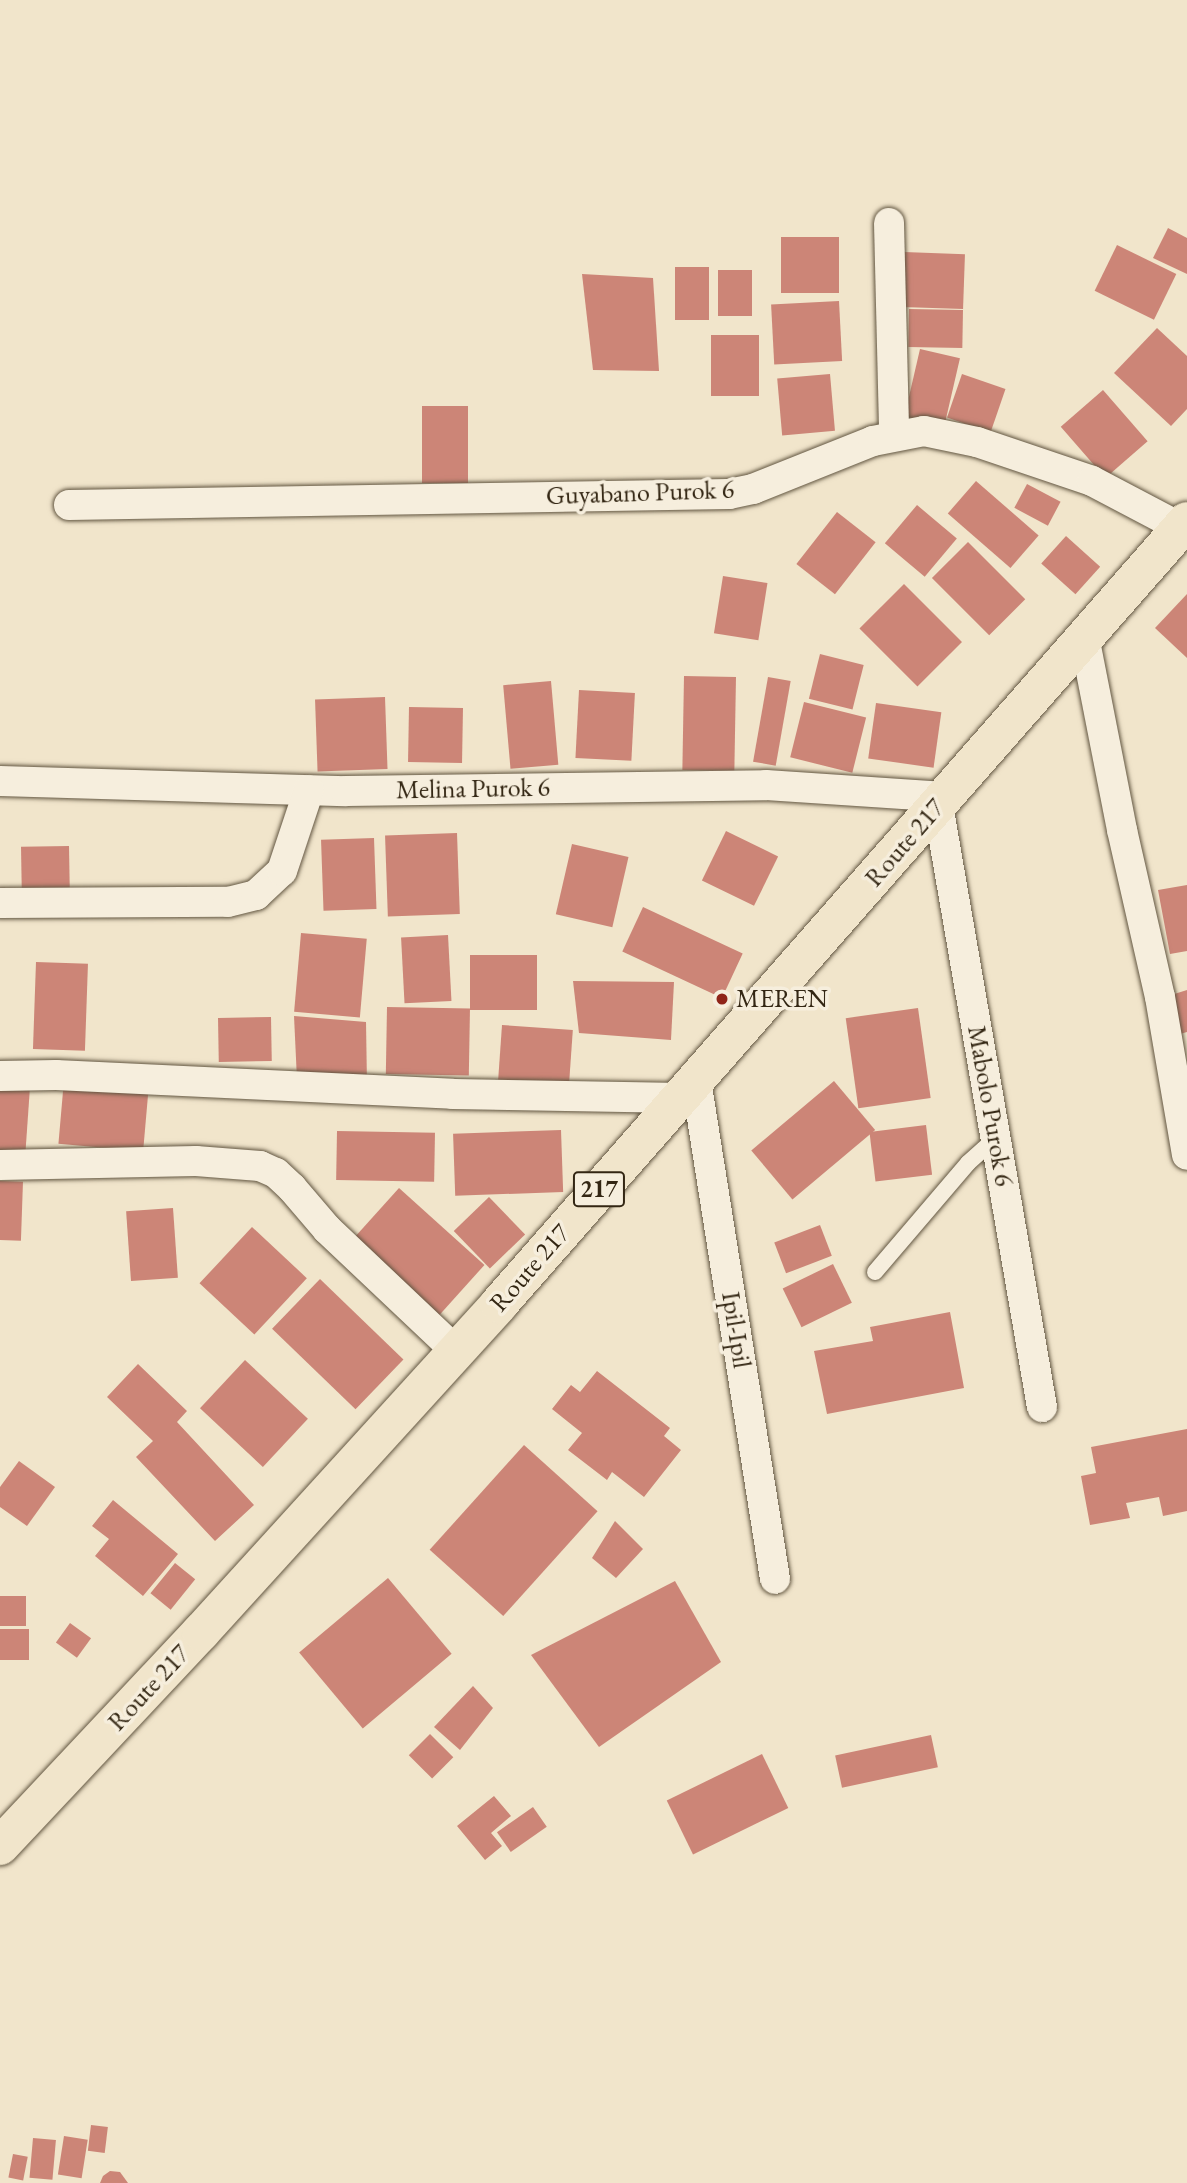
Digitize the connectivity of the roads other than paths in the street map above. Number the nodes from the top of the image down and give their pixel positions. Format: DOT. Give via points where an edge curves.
graph roads {
  1 [pos="889,223"];
  2 [pos="894,435"];
  3 [pos="69,505"];
  4 [pos="1184,525"];
  5 [pos="1084,636"];
  6 [pos="0,781"];
  7 [pos="309,790"];
  8 [pos="941,801"];
  9 [pos="0,903"];
  10 [pos="0,1076"];
  11 [pos="689,1089"];
  12 [pos="996,1138"];
  13 [pos="1187,1155"];
  14 [pos="0,1165"];
  15 [pos="875,1272"];
  16 [pos="456,1351"];
  17 [pos="1042,1407"];
  18 [pos="775,1579"];
  19 [pos="0,1846"];
  1 -- 2 [label="street"];
  2 -- 3 [label="street, Guyabano Purok 6" via="729,494"];
  2 -- 4 [label="street, Guyabano Purok 6" via="924,430 976,442 1092,481"];
  4 -- 5 [label="main road, Route 217 / 217"];
  5 -- 8 [label="main road, Route 217 / 217"];
  5 -- 13 [label="street" via="1160,997"];
  6 -- 7 [label="street, Melina Purok 6"];
  7 -- 8 [label="street, Melina Purok 6" via="766,785"];
  7 -- 9 [label="street" via="282,871 256,895 228,902"];
  8 -- 11 [label="main road, Route 217 / 217"];
  8 -- 12 [label="street, Mabolo Purok 6"];
  10 -- 11 [label="street" via="453,1094"];
  11 -- 16 [label="main road, Route 217 / 217"];
  11 -- 18 [label="street, Ipil-Ipil"];
  12 -- 15 [label="lane" via="968,1163"];
  12 -- 17 [label="street, Mabolo Purok 6"];
  14 -- 16 [label="street" via="196,1161 260,1166 292,1188 327,1229"];
  16 -- 19 [label="main road, Route 217 / 217"];
}
